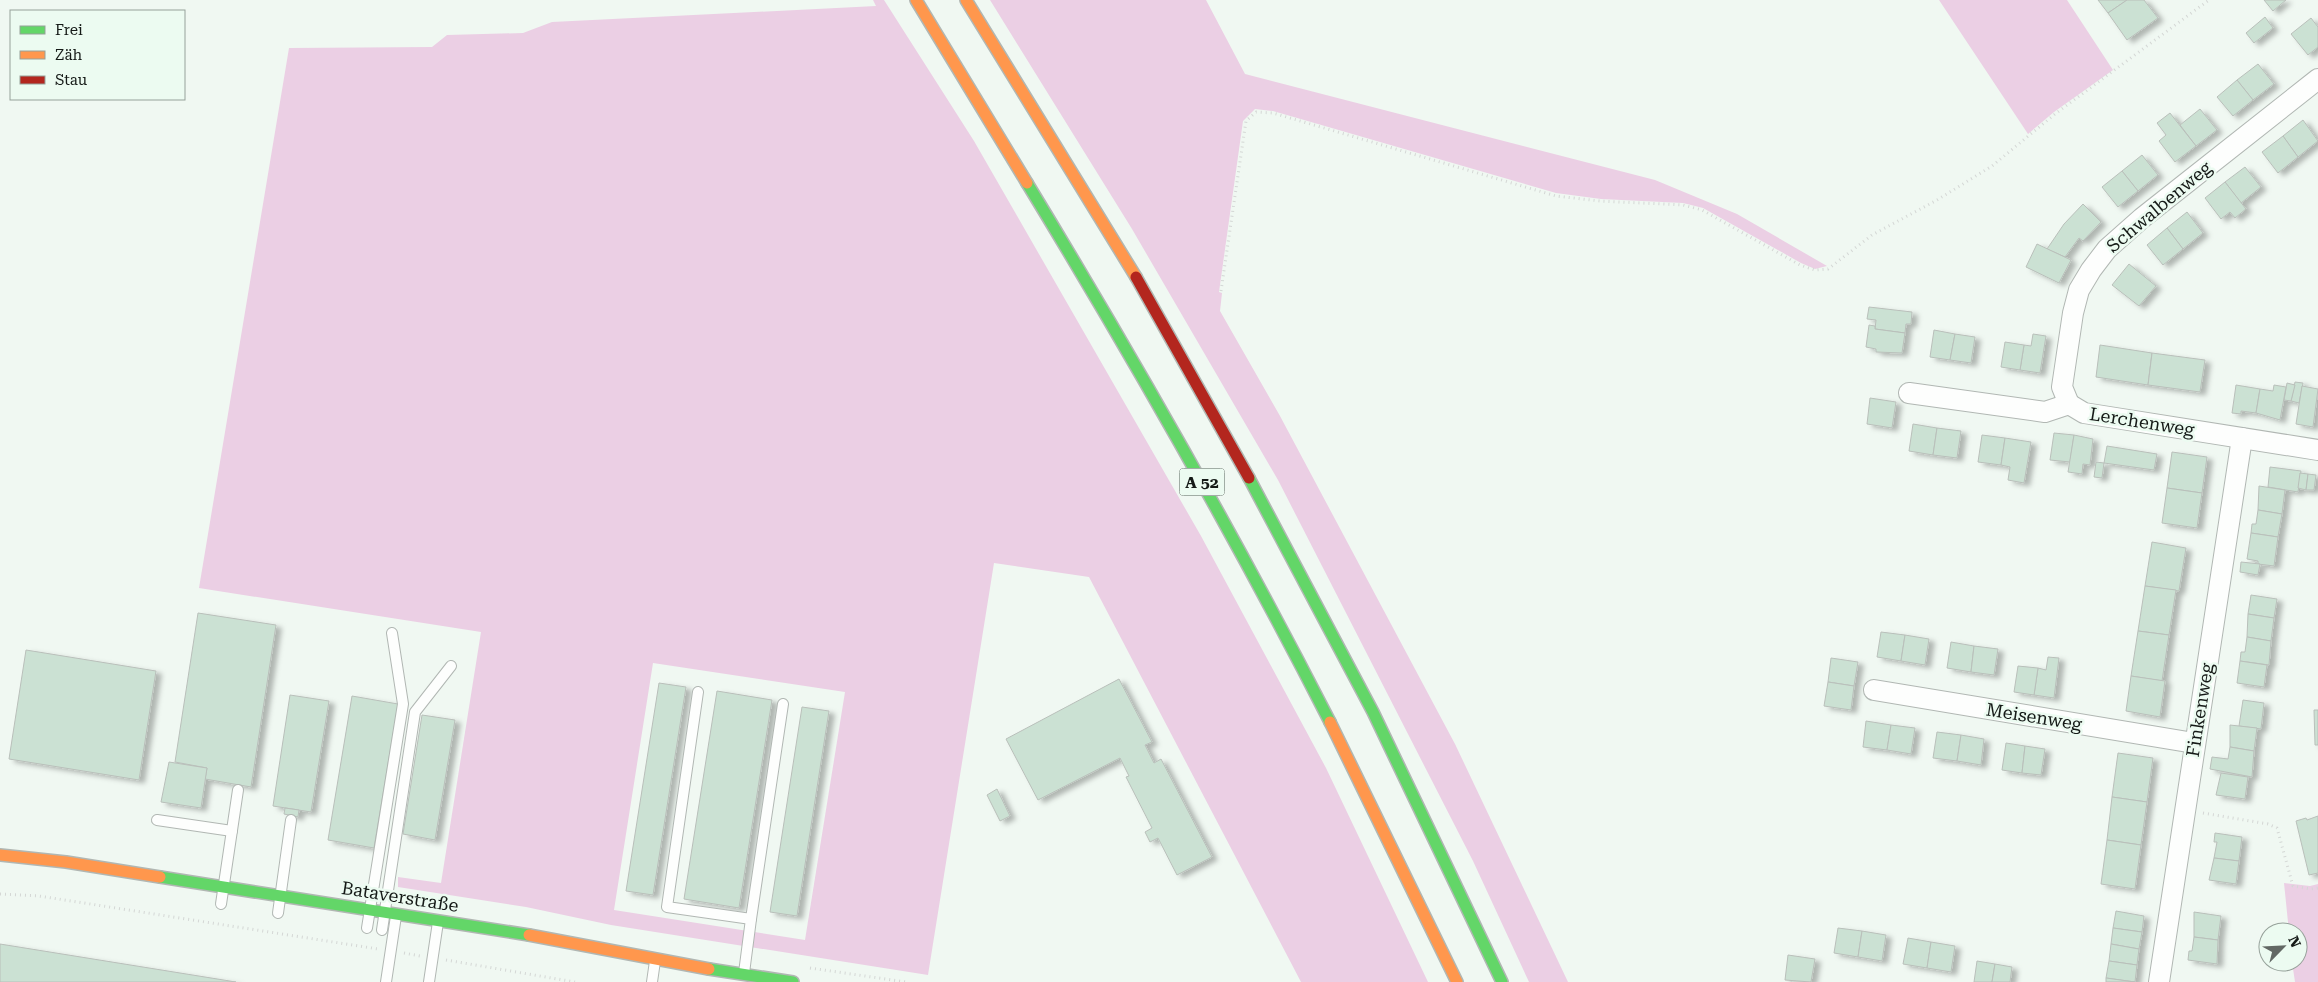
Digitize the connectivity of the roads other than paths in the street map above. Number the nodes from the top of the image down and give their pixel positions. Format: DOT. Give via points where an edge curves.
graph roads {
  1 [pos="916,0"];
  2 [pos="966,0"];
  3 [pos="2318,78"];
  4 [pos="1909,393"];
  5 [pos="2069,404"];
  6 [pos="2242,438"];
  7 [pos="2318,450"];
  8 [pos="392,633"];
  9 [pos="451,666"];
  10 [pos="1874,690"];
  11 [pos="698,692"];
  12 [pos="783,704"];
  13 [pos="2194,743"];
  14 [pos="238,790"];
  15 [pos="157,820"];
  16 [pos="291,820"];
  17 [pos="232,831"];
  18 [pos="0,854"];
  19 [pos="224,887"];
  20 [pos="280,896"];
  21 [pos="221,904"];
  22 [pos="370,911"];
  23 [pos="278,913"];
  24 [pos="384,913"];
  25 [pos="396,915"];
  26 [pos="751,919"];
  27 [pos="438,921"];
  28 [pos="363,927"];
  29 [pos="392,932"];
  30 [pos="656,960"];
  31 [pos="744,974"];
  32 [pos="652,979"];
  33 [pos="386,982"];
  34 [pos="428,982"];
  35 [pos="793,982"];
  36 [pos="1457,982"];
  37 [pos="1502,982"];
  38 [pos="2159,982"];
  1 -- 36 [label="main road, A 52" via="1076,260 1218,511 1340,743"];
  2 -- 37 [label="main road, A 52" via="1114,237 1256,491 1373,712"];
  3 -- 5 [label="street, Schwalbenweg" via="2142,218 2107,249 2090,270 2073,313 2062,387"];
  4 -- 5 [label="street, Lerchenweg" via="2045,412"];
  5 -- 6 [label="street, Lerchenweg" via="2084,413"];
  6 -- 7 [label="street, Lerchenweg"];
  6 -- 13 [label="street, Finkenweg"];
  8 -- 22 [label="lane" via="403,704"];
  9 -- 24 [label="lane" via="416,712"];
  10 -- 13 [label="street, Meisenweg"];
  11 -- 26 [label="lane" via="667,907"];
  12 -- 26 [label="lane"];
  13 -- 38 [label="street, Finkenweg"];
  14 -- 17 [label="lane"];
  15 -- 17 [label="lane"];
  16 -- 20 [label="lane"];
  17 -- 19 [label="lane"];
  18 -- 19 [label="main road, Bataverstraße"];
  19 -- 20 [label="main road, Bataverstraße"];
  19 -- 21 [label="lane"];
  20 -- 22 [label="main road, Bataverstraße"];
  20 -- 23 [label="lane"];
  22 -- 24 [label="main road, Bataverstraße"];
  22 -- 28 [label="lane"];
  24 -- 25 [label="main road, Bataverstraße"];
  24 -- 29 [label="lane"];
  25 -- 27 [label="main road, Bataverstraße"];
  25 -- 29 [label="lane"];
  26 -- 31 [label="lane"];
  27 -- 30 [label="main road, Bataverstraße"];
  27 -- 34 [label="lane"];
  28 -- 29 [label="main road, Bataverstraße"];
  29 -- 33 [label="lane"];
  30 -- 31 [label="main road, Bataverstraße"];
  30 -- 32 [label="lane"];
  31 -- 35 [label="main road, Bataverstraße"];
}
